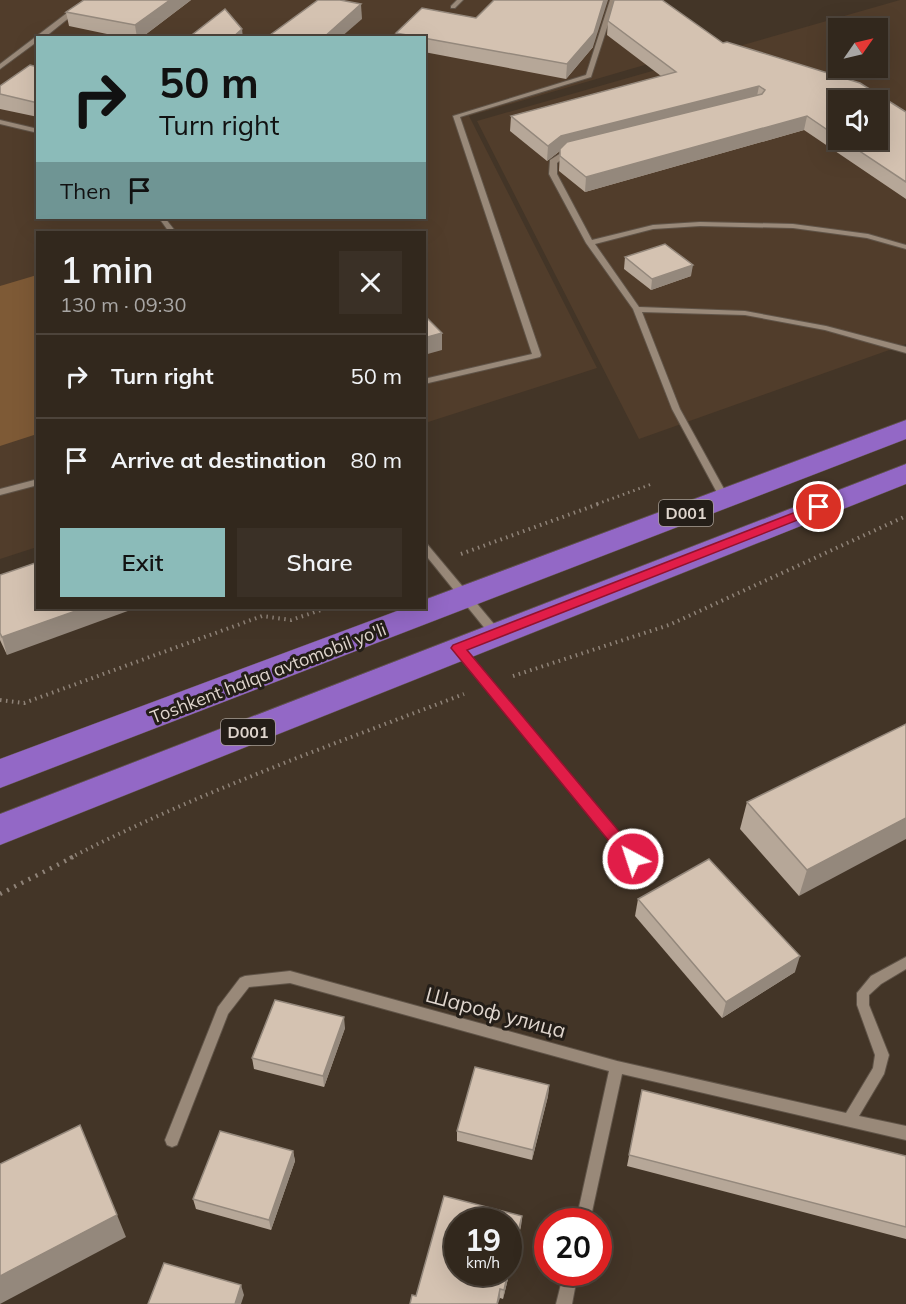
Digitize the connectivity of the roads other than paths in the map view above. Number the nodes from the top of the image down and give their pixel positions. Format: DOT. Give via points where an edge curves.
graph roads {
  1 [pos="87,0"];
  2 [pos="460,0"];
  3 [pos="613,0"];
  4 [pos="453,8"];
  5 [pos="41,36"];
  6 [pos="36,40"];
  7 [pos="0,67"];
  8 [pos="0,122"];
  9 [pos="36,131"];
  10 [pos="586,148"];
  11 [pos="163,219"];
  12 [pos="172,231"];
  13 [pos="590,243"];
  14 [pos="906,247"];
  15 [pos="637,309"];
  16 [pos="906,350"];
  17 [pos="426,382"];
  18 [pos="906,429"];
  19 [pos="906,473"];
  20 [pos="36,483"];
  21 [pos="0,492"];
  22 [pos="724,498"];
  23 [pos="426,548"];
  24 [pos="466,596"];
  25 [pos="495,633"];
  26 [pos="458,648"];
  27 [pos="0,774"];
  28 [pos="0,830"];
  29 [pos="633,859"];
  30 [pos="906,962"];
  31 [pos="617,1067"];
  32 [pos="850,1119"];
  33 [pos="906,1133"];
  34 [pos="172,1140"];
  35 [pos="586,1208"];
  36 [pos="568,1286"];
  37 [pos="564,1304"];
  1 -- 5 [label="street"];
  2 -- 4 [label="street"];
  3 -- 17 [label="street" via="589,76 456,116 537,355"];
  6 -- 7 [label="street"];
  8 -- 9 [label="street"];
  10 -- 13 [label="street" via="563,154 553,162 553,174"];
  11 -- 12 [label="street"];
  13 -- 14 [label="street" via="652,227 712,224 793,226 868,236"];
  13 -- 15 [label="street"];
  15 -- 16 [label="street" via="745,314 826,328"];
  15 -- 22 [label="street" via="676,409"];
  18 -- 22 [label="highway, Toshkent halqa avtomobil yo'li / D001"];
  19 -- 25 [label="highway, D001"];
  20 -- 21 [label="street"];
  22 -- 24 [label="highway, Toshkent halqa avtomobil yo'li / D001"];
  23 -- 24 [label="street"];
  24 -- 25 [label="street"];
  24 -- 27 [label="highway, Toshkent halqa avtomobil yo'li / D001"];
  25 -- 26 [label="highway, D001"];
  26 -- 28 [label="highway, D001"];
  26 -- 29 [label="street"];
  30 -- 32 [label="street" via="862,993 882,1055 879,1070"];
  31 -- 32 [label="street, Шароф улица"];
  31 -- 34 [label="street, Шароф улица" via="290,977 245,982 222,1011"];
  31 -- 35 [label="street"];
  32 -- 33 [label="street, Шароф улица"];
  36 -- 37 [label="street"];
}
